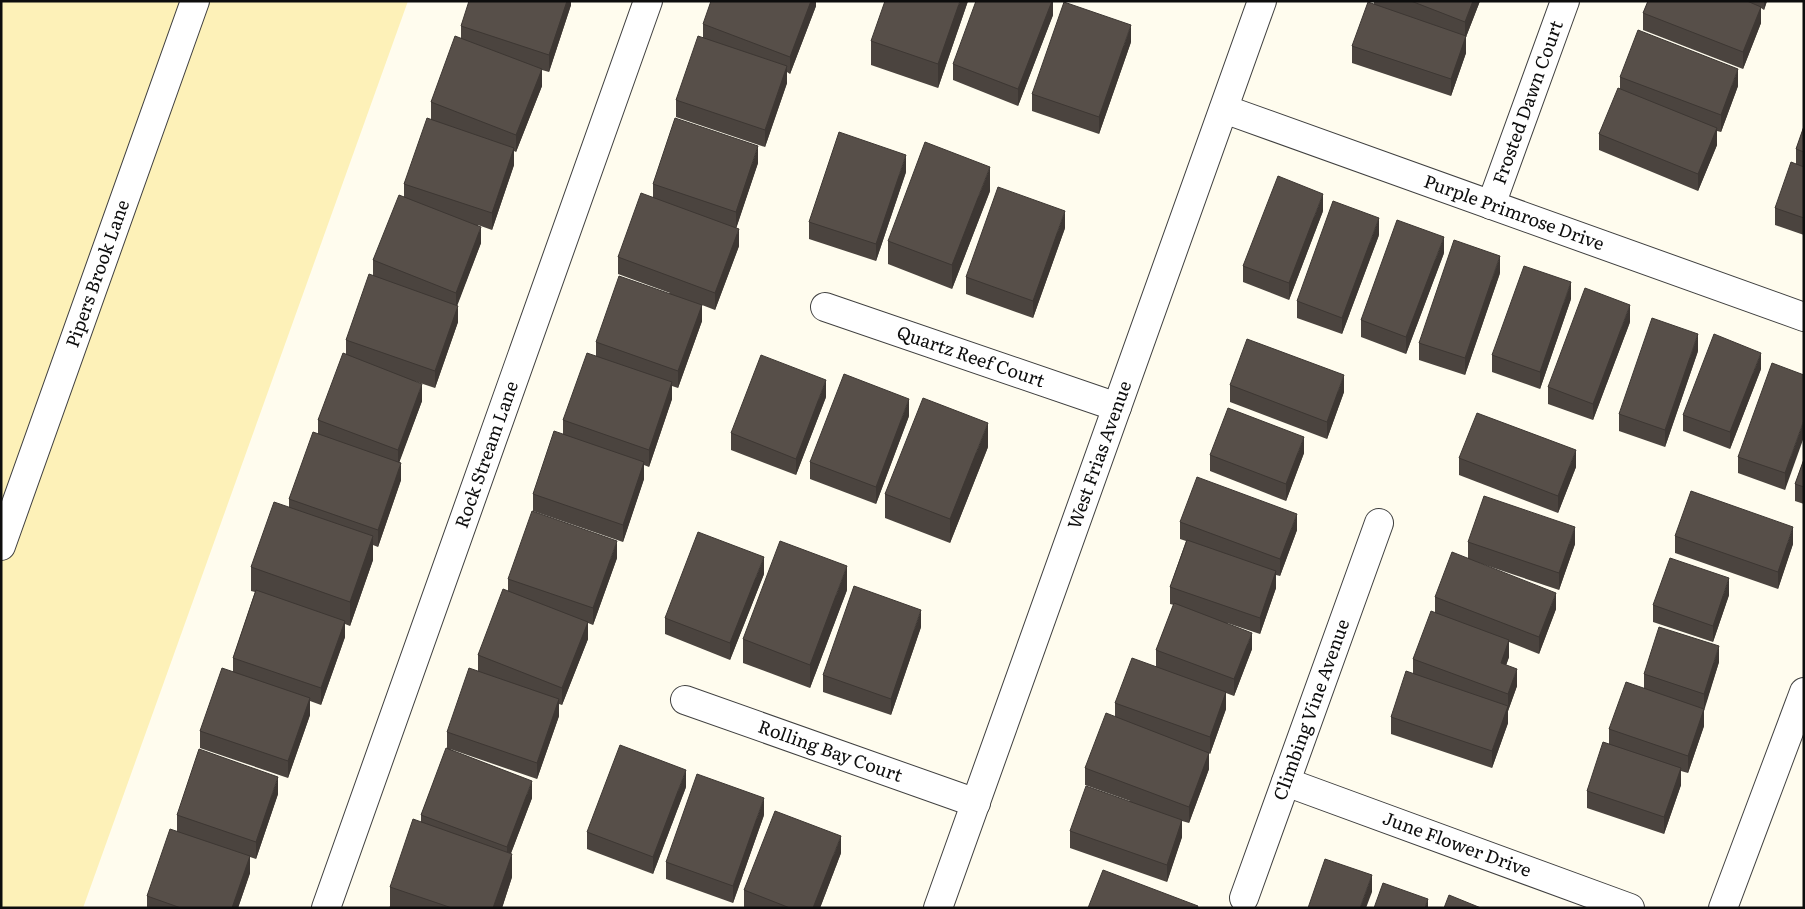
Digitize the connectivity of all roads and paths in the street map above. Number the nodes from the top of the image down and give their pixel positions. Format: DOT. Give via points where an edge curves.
graph roads {
  1 [pos="195,1"];
  2 [pos="648,1"];
  3 [pos="1564,1"];
  4 [pos="1253,4"];
  5 [pos="1224,108"];
  6 [pos="1491,205"];
  7 [pos="825,307"];
  8 [pos="1804,317"];
  9 [pos="1117,408"];
  10 [pos="1379,523"];
  11 [pos="1,546"];
  12 [pos="1804,692"];
  13 [pos="685,700"];
  14 [pos="1286,782"];
  15 [pos="976,803"];
  16 [pos="1244,898"];
  17 [pos="326,908"];
  18 [pos="938,908"];
  19 [pos="1630,908"];
  20 [pos="1724,908"];
  1 -- 11 [label="street, Pipers Brook Lane"];
  2 -- 17 [label="street, Rock Stream Lane"];
  3 -- 6 [label="street, Frosted Dawn Court"];
  4 -- 5 [label="street, West Frias Avenue"];
  5 -- 6 [label="street, Purple Primrose Drive"];
  5 -- 9 [label="street, West Frias Avenue"];
  6 -- 8 [label="street, Purple Primrose Drive"];
  7 -- 9 [label="street, Quartz Reef Court"];
  9 -- 15 [label="street, West Frias Avenue"];
  10 -- 14 [label="street, Climbing Vine Avenue"];
  12 -- 20 [label="street"];
  13 -- 15 [label="street, Rolling Bay Court"];
  14 -- 16 [label="street, Climbing Vine Avenue"];
  14 -- 19 [label="street, June Flower Drive"];
  15 -- 18 [label="street, West Frias Avenue"];
}
